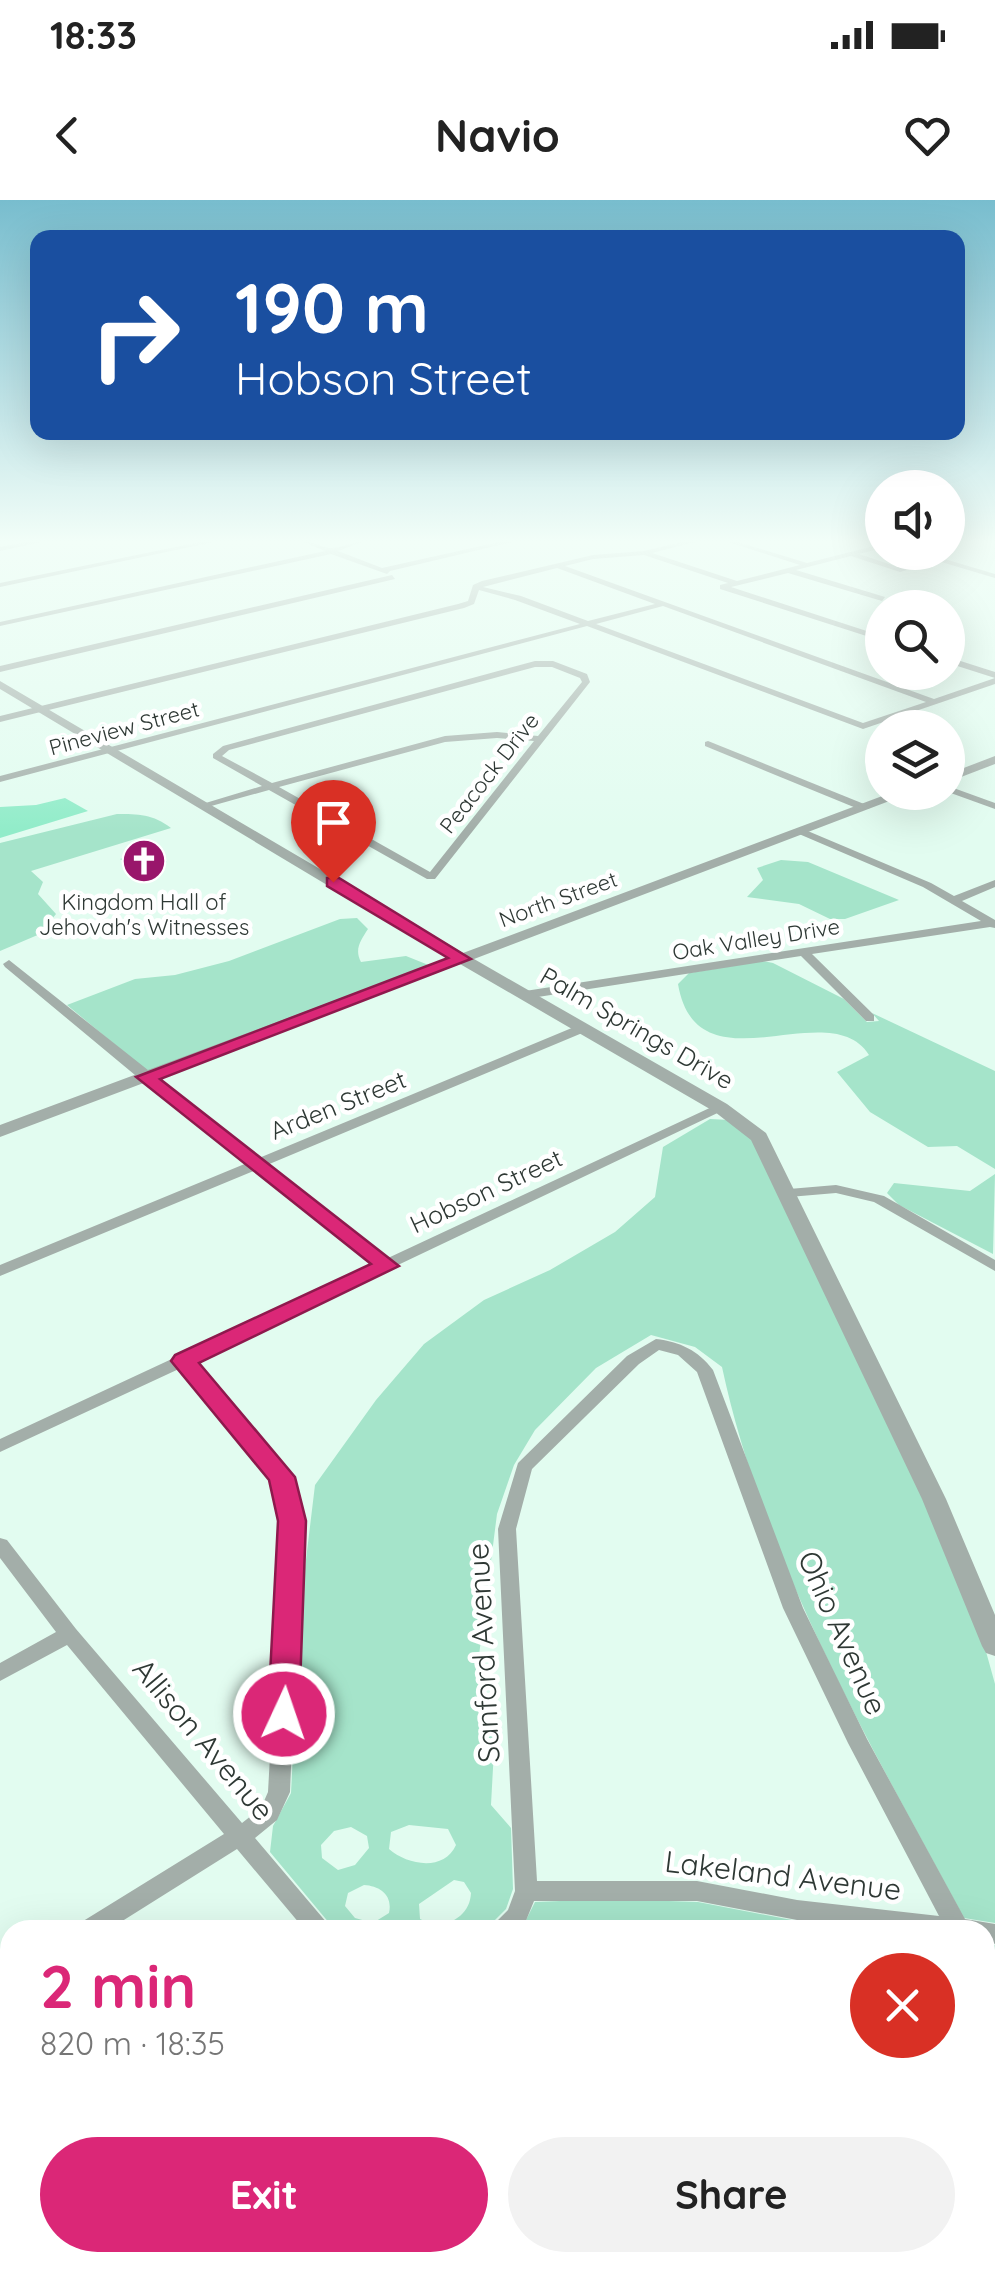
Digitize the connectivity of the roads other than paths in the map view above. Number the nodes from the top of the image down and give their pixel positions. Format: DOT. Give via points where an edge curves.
graph roads {
  1 [pos="125,639"];
  2 [pos="328,639"];
  3 [pos="526,639"];
  4 [pos="627,639"];
  5 [pos="759,639"];
  6 [pos="965,667"];
  7 [pos="0,668"];
  8 [pos="995,678"];
  9 [pos="0,684"];
  10 [pos="935,702"];
  11 [pos="42,709"];
  12 [pos="0,719"];
  13 [pos="541,740"];
  14 [pos="708,744"];
  15 [pos="112,750"];
  16 [pos="995,760"];
  17 [pos="965,771"];
  18 [pos="0,779"];
  19 [pos="272,788"];
  20 [pos="965,795"];
  21 [pos="995,806"];
  22 [pos="208,807"];
  23 [pos="865,808"];
  24 [pos="803,832"];
  25 [pos="995,883"];
  26 [pos="956,899"];
  27 [pos="994,924"];
  28 [pos="802,952"];
  29 [pos="462,959"];
  30 [pos="9,964"];
  31 [pos="525,995"];
  32 [pos="870,1018"];
  33 [pos="583,1028"];
  34 [pos="146,1077"];
  35 [pos="721,1108"];
  36 [pos="0,1131"];
  37 [pos="256,1163"];
  38 [pos="788,1193"];
  39 [pos="387,1266"];
  40 [pos="995,1266"];
  41 [pos="0,1271"];
  42 [pos="692,1355"];
  43 [pos="184,1361"];
  44 [pos="0,1446"];
  45 [pos="0,1545"];
  46 [pos="993,1632"];
  47 [pos="69,1634"];
  48 [pos="0,1672"];
  49 [pos="240,1834"];
  50 [pos="526,1892"];
  51 [pos="104,1920"];
  52 [pos="311,1920"];
  53 [pos="513,1920"];
  54 [pos="885,1920"];
  55 [pos="960,1920"];
  1 -- 7 [label="street"];
  2 -- 11 [label="street"];
  3 -- 15 [label="street, Pineview Street"];
  4 -- 10 [label="street" via="863,726"];
  5 -- 10 [label="street"];
  6 -- 8 [label="street"];
  8 -- 10 [label="street"];
  9 -- 11 [label="street, Palm Springs Drive"];
  11 -- 12 [label="street"];
  11 -- 15 [label="street, Palm Springs Drive"];
  13 -- 19 [label="street" via="445,738"];
  13 -- 19 [label="street, Peacock Drive" via="432,877"];
  13 -- 19 [label="street, Peacock Drive" via="586,682 548,662 217,753"];
  14 -- 23 [label="street"];
  15 -- 18 [label="street, Pineview Street"];
  15 -- 22 [label="street, Palm Springs Drive"];
  16 -- 17 [label="street"];
  19 -- 22 [label="street"];
  20 -- 21 [label="street"];
  22 -- 29 [label="street, Palm Springs Drive"];
  23 -- 24 [label="street, North Street"];
  24 -- 26 [label="street"];
  24 -- 29 [label="street, North Street"];
  25 -- 26 [label="street"];
  26 -- 27 [label="street"];
  27 -- 28 [label="street, Oak Valley Drive"];
  28 -- 31 [label="street, Oak Valley Drive"];
  28 -- 32 [label="street"];
  29 -- 31 [label="street, Palm Springs Drive"];
  29 -- 34 [label="street, North Street"];
  30 -- 34 [label="street"];
  31 -- 33 [label="street, Palm Springs Drive"];
  33 -- 35 [label="street, Palm Springs Drive"];
  33 -- 37 [label="street, Arden Street"];
  34 -- 36 [label="street, North Street"];
  34 -- 37 [label="street"];
  35 -- 38 [label="street, Palm Springs Drive" via="759,1136"];
  35 -- 39 [label="street, Hobson Street"];
  37 -- 39 [label="street"];
  37 -- 41 [label="street, Arden Street"];
  38 -- 40 [label="street" via="836,1190 879,1199"];
  38 -- 46 [label="street, Palm Springs Drive"];
  39 -- 43 [label="street, Hobson Street"];
  42 -- 50 [label="street, Sanford Avenue" via="666,1345 646,1347 524,1468 507,1529"];
  42 -- 55 [label="street, Ohio Avenue" via="705,1370 793,1608 858,1743"];
  43 -- 44 [label="street, Hobson Street"];
  43 -- 49 [label="street" via="282,1477 292,1521 279,1792 270,1814"];
  45 -- 47 [label="street, Allison Avenue"];
  47 -- 48 [label="street"];
  47 -- 49 [label="street, Allison Avenue"];
  49 -- 51 [label="street"];
  49 -- 52 [label="street, Allison Avenue"];
  50 -- 53 [label="street"];
  50 -- 54 [label="street, Lakeland Avenue" via="697,1890"];
}
